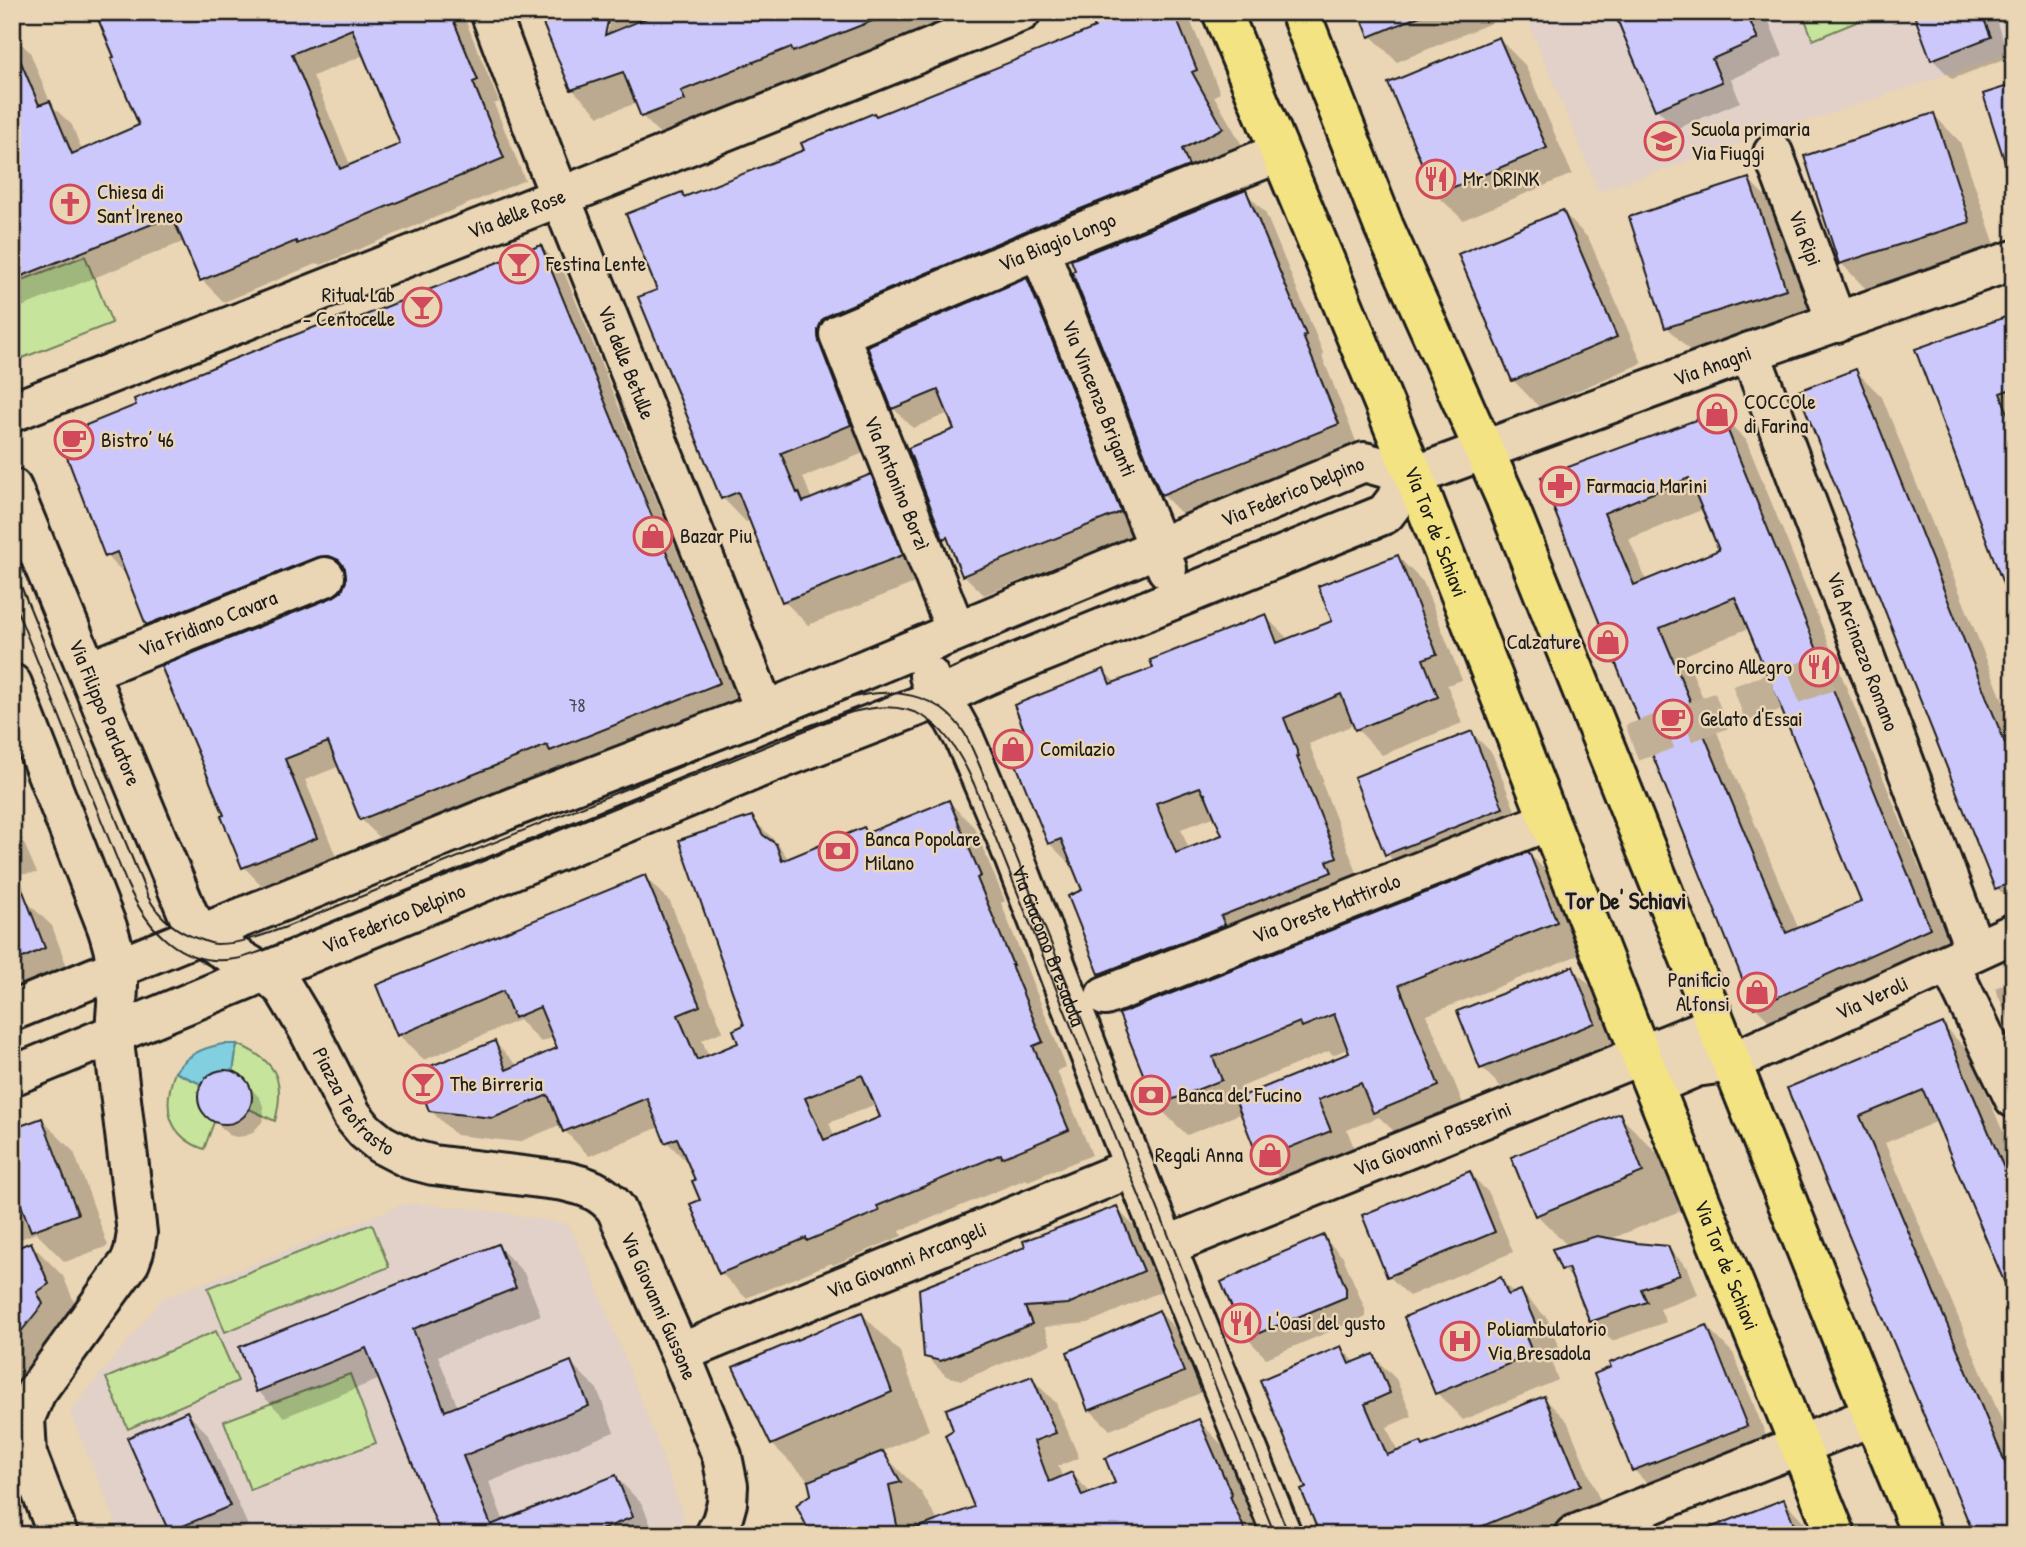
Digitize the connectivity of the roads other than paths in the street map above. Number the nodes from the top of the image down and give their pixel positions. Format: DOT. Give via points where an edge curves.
graph roads {
  1 [pos="490,12"];
  2 [pos="1021,12"];
  3 [pos="1222,12"];
  4 [pos="1300,12"];
  5 [pos="1279,153"];
  6 [pos="1773,153"];
  7 [pos="560,197"];
  8 [pos="1039,249"];
  9 [pos="2014,260"];
  10 [pos="1837,323"];
  11 [pos="839,334"];
  12 [pos="1750,352"];
  13 [pos="12,412"];
  14 [pos="1483,451"];
  15 [pos="1414,476"];
  16 [pos="12,488"];
  17 [pos="1158,546"];
  18 [pos="325,577"];
  19 [pos="1180,598"];
  20 [pos="957,631"];
  21 [pos="918,648"];
  22 [pos="89,671"];
  23 [pos="12,684"];
  24 [pos="937,698"];
  25 [pos="765,711"];
  26 [pos="1548,821"];
  27 [pos="2014,933"];
  28 [pos="202,935"];
  29 [pos="1962,957"];
  30 [pos="117,969"];
  31 [pos="261,972"];
  32 [pos="1105,996"];
  33 [pos="12,1011"];
  34 [pos="1716,1025"];
  35 [pos="114,1033"];
  36 [pos="1732,1062"];
  37 [pos="1647,1070"];
  38 [pos="12,1076"];
  39 [pos="2014,1098"];
  40 [pos="1132,1161"];
  41 [pos="485,1172"];
  42 [pos="1166,1246"];
  43 [pos="680,1353"];
  44 [pos="1873,1416"];
  45 [pos="1800,1445"];
  46 [pos="58,1535"];
  47 [pos="715,1535"];
  48 [pos="1282,1535"];
  49 [pos="1574,1535"];
  50 [pos="1836,1535"];
  51 [pos="1922,1535"];
  1 -- 7 [label="street, Via delle Betulle"];
  2 -- 7 [label="street, Via delle Rose"];
  3 -- 5 [label="main road, Via Tor de' Schiavi"];
  4 -- 14 [label="main road" via="1384,227"];
  5 -- 8 [label="street, Via Biagio Longo"];
  5 -- 15 [label="main road, Via Tor de' Schiavi"];
  6 -- 10 [label="street, Via Ripi"];
  7 -- 13 [label="street, Via delle Rose"];
  7 -- 25 [label="street, Via delle Betulle"];
  8 -- 11 [label="street, Via Biagio Longo"];
  8 -- 17 [label="street, Via Vincenzo Briganti"];
  9 -- 10 [label="street, Via Anagni"];
  10 -- 12 [label="street, Via Anagni"];
  11 -- 20 [label="street, Via Antonino Borzì"];
  12 -- 14 [label="street, Via Anagni"];
  12 -- 29 [label="street, Via Arcinazzo Romano"];
  14 -- 15 [label="street, Via Anagni"];
  14 -- 34 [label="main road"];
  15 -- 17 [label="street, Via Federico Delpino" via="1364,462"];
  15 -- 19 [label="street" via="1385,514"];
  15 -- 26 [label="main road, Via Tor de' Schiavi"];
  16 -- 22 [label="street, Via Filippo Parlatore"];
  17 -- 19 [label="street"];
  17 -- 20 [label="street, Via Federico Delpino"];
  18 -- 22 [label="street, Via Fridiano Cavara"];
  19 -- 24 [label="street, Via Federico Delpino"];
  20 -- 21 [label="street, Via Federico Delpino"];
  21 -- 24 [label="street, Via Giacomo Bresadola"];
  21 -- 25 [label="street, Via Federico Delpino"];
  22 -- 28 [label="street, Via Filippo Parlatore" via="165,861"];
  23 -- 30 [label="street" via="107,928"];
  24 -- 31 [label="street, Via Federico Delpino"];
  24 -- 40 [label="street, Via Giacomo Bresadola" via="964,738 1007,839"];
  25 -- 28 [label="street" via="514,807"];
  26 -- 32 [label="street, Via Oreste Mattirolo"];
  26 -- 37 [label="main road, Via Tor de' Schiavi"];
  27 -- 29 [label="street, Via Veroli"];
  28 -- 30 [label="street"];
  28 -- 31 [label="street, Piazza Teofrasto"];
  29 -- 36 [label="street, Via Veroli"];
  29 -- 39 [label="street, Via Arcinazzo Romano"];
  30 -- 33 [label="street"];
  30 -- 35 [label="street"];
  31 -- 35 [label="street, Via Federico Delpino"];
  31 -- 41 [label="street, Piazza Teofrasto" via="294,1003 352,1115 365,1131 410,1159"];
  34 -- 36 [label="main road"];
  34 -- 37 [label="street"];
  35 -- 38 [label="street, Via Federico Delpino"];
  35 -- 46 [label="street" via="136,1242 130,1262 36,1392 25,1418 27,1454"];
  36 -- 37 [label="street"];
  36 -- 44 [label="main road"];
  37 -- 42 [label="street, Via Giovanni Passerini" via="1224,1221"];
  37 -- 45 [label="main road, Via Tor de' Schiavi"];
  40 -- 42 [label="street, Via Giacomo Bresadola"];
  40 -- 43 [label="street, Via Giovanni Arcangeli"];
  41 -- 43 [label="street, Via Giovanni Gussone" via="565,1181 609,1200 625,1225"];
  42 -- 48 [label="street"];
  43 -- 47 [label="street, Via Giovanni Gussone" via="726,1471 727,1503"];
  44 -- 45 [label="street"];
  44 -- 51 [label="main road"];
  45 -- 49 [label="street"];
  45 -- 50 [label="main road, Via Tor de' Schiavi"];
}
